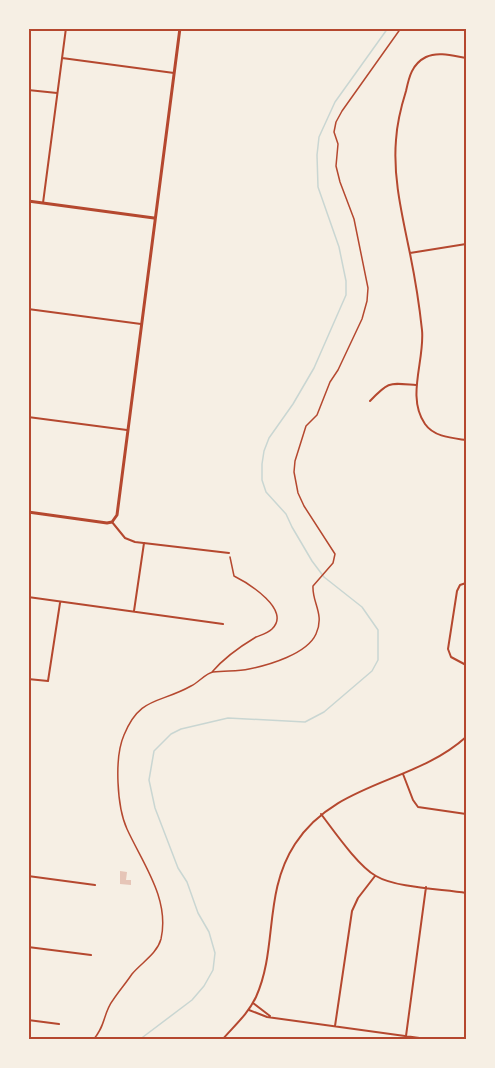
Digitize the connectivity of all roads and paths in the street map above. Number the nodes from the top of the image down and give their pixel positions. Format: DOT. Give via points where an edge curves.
graph roads {
  1 [pos="66,28"];
  2 [pos="180,28"];
  3 [pos="401,28"];
  4 [pos="62,58"];
  5 [pos="466,58"];
  6 [pos="174,73"];
  7 [pos="28,90"];
  8 [pos="57,93"];
  9 [pos="28,201"];
  10 [pos="43,203"];
  11 [pos="155,218"];
  12 [pos="466,244"];
  13 [pos="410,254"];
  14 [pos="28,309"];
  15 [pos="141,324"];
  16 [pos="416,385"];
  17 [pos="370,401"];
  18 [pos="28,417"];
  19 [pos="128,430"];
  20 [pos="466,440"];
  21 [pos="28,512"];
  22 [pos="112,522"];
  23 [pos="144,543"];
  24 [pos="228,553"];
  25 [pos="466,583"];
  26 [pos="28,597"];
  27 [pos="60,601"];
  28 [pos="134,612"];
  29 [pos="223,624"];
  30 [pos="466,665"];
  31 [pos="212,672"];
  32 [pos="28,679"];
  33 [pos="466,737"];
  34 [pos="403,774"];
  35 [pos="321,814"];
  36 [pos="466,814"];
  37 [pos="28,876"];
  38 [pos="375,876"];
  39 [pos="95,885"];
  40 [pos="426,887"];
  41 [pos="466,893"];
  42 [pos="28,947"];
  43 [pos="91,955"];
  44 [pos="253,1003"];
  45 [pos="249,1010"];
  46 [pos="273,1017"];
  47 [pos="28,1020"];
  48 [pos="59,1024"];
  49 [pos="335,1026"];
  50 [pos="406,1036"];
  51 [pos="93,1040"];
  52 [pos="222,1040"];
  53 [pos="434,1040"];
  1 -- 4 [label="street"];
  2 -- 6 [label="street"];
  3 -- 31 [label="path" via="342,111 334,132 338,174 354,219 368,288 362,319 317,415 306,426 295,461 298,493 335,556 313,585 319,609 316,634 305,648 275,662 249,670"];
  4 -- 6 [label="street"];
  4 -- 8 [label="street"];
  5 -- 13 [label="street" via="435,54 416,64 410,74 398,119 395,160"];
  6 -- 11 [label="street"];
  7 -- 8 [label="street"];
  8 -- 10 [label="street"];
  9 -- 10 [label="street"];
  10 -- 11 [label="street"];
  11 -- 15 [label="street"];
  12 -- 13 [label="street"];
  13 -- 16 [label="street" via="423,346"];
  14 -- 15 [label="street"];
  15 -- 19 [label="street"];
  16 -- 17 [label="street" via="386,385"];
  16 -- 20 [label="street" via="425,424 435,433"];
  18 -- 19 [label="street"];
  19 -- 22 [label="street" via="117,515"];
  21 -- 22 [label="street"];
  22 -- 23 [label="street" via="125,538"];
  23 -- 24 [label="street"];
  23 -- 28 [label="street"];
  24 -- 31 [label="path" via="234,576 258,591 275,609 276,622 272,629"];
  25 -- 30 [label="street" via="457,591 448,650 451,657"];
  26 -- 27 [label="street"];
  27 -- 28 [label="street"];
  27 -- 32 [label="street" via="48,681"];
  28 -- 29 [label="street"];
  31 -- 51 [label="path" via="190,687 146,704 132,717 123,737 118,779 124,821 162,903 161,939 157,949 112,1001 104,1025"];
  33 -- 34 [label="street" via="441,756"];
  34 -- 35 [label="street" via="354,793"];
  34 -- 36 [label="street" via="418,807"];
  35 -- 38 [label="street" via="364,868"];
  35 -- 44 [label="street" via="295,844 279,876 262,980"];
  37 -- 39 [label="street"];
  38 -- 40 [label="street"];
  38 -- 49 [label="street" via="352,911"];
  40 -- 41 [label="street"];
  40 -- 50 [label="street"];
  42 -- 43 [label="street"];
  44 -- 45 [label="street"];
  44 -- 46 [label="street"];
  45 -- 46 [label="street"];
  45 -- 52 [label="street"];
  46 -- 49 [label="street"];
  47 -- 48 [label="street"];
  49 -- 50 [label="street"];
  50 -- 53 [label="street"];
}
